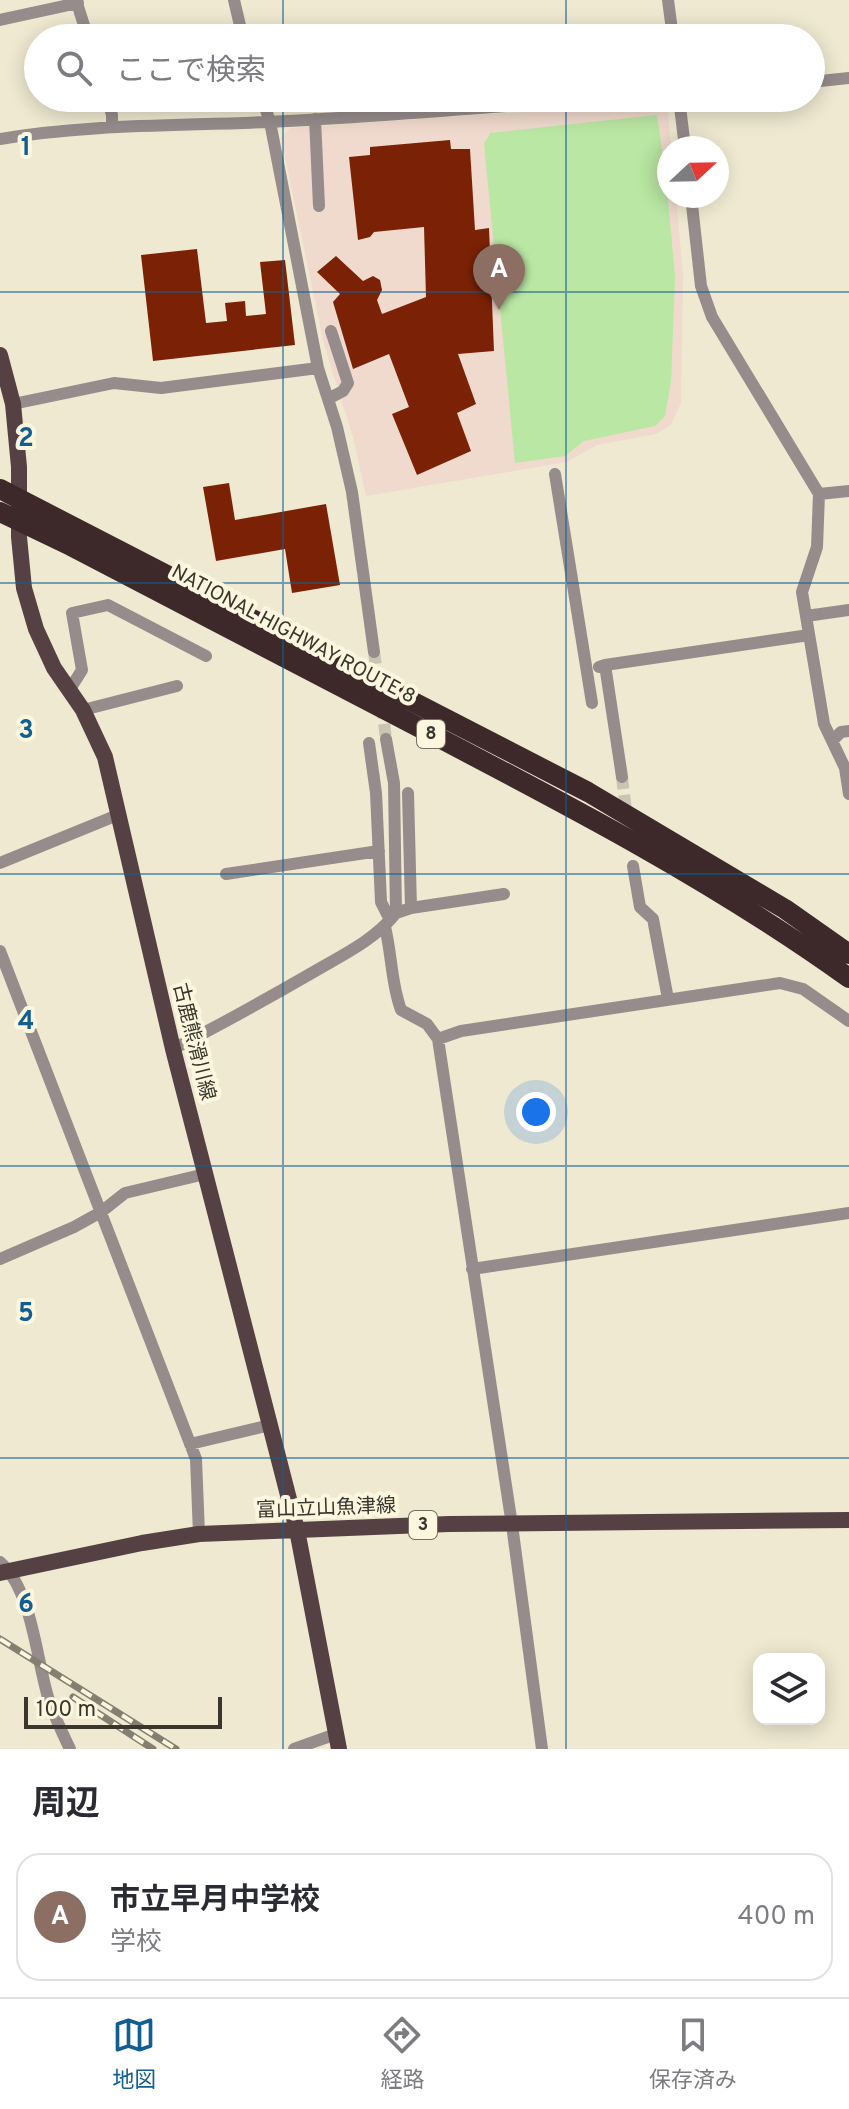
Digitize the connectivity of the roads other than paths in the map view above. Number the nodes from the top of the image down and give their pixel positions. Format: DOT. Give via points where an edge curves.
graph roads {
  1 [pos="234,0"];
  2 [pos="668,0"];
  3 [pos="77,2"];
  4 [pos="0,20"];
  5 [pos="84,24"];
  6 [pos="240,24"];
  7 [pos="671,24"];
  8 [pos="849,78"];
  9 [pos="825,81"];
  10 [pos="111,112"];
  11 [pos="267,112"];
  12 [pos="414,112"];
  13 [pos="681,112"];
  14 [pos="315,119"];
  15 [pos="270,122"];
  16 [pos="112,127"];
  17 [pos="684,136"];
  18 [pos="0,139"];
  19 [pos="319,206"];
  20 [pos="692,208"];
  21 [pos="331,331"];
  22 [pos="0,355"];
  23 [pos="318,368"];
  24 [pos="328,399"];
  25 [pos="13,404"];
  26 [pos="555,474"];
  27 [pos="849,491"];
  28 [pos="8,493"];
  29 [pos="819,494"];
  30 [pos="9,517"];
  31 [pos="849,610"];
  32 [pos="806,616"];
  33 [pos="809,635"];
  34 [pos="374,652"];
  35 [pos="206,656"];
  36 [pos="605,665"];
  37 [pos="588,669"];
  38 [pos="177,686"];
  39 [pos="70,689"];
  40 [pos="592,703"];
  41 [pos="83,710"];
  42 [pos="849,731"];
  43 [pos="386,739"];
  44 [pos="833,740"];
  45 [pos="369,743"];
  46 [pos="622,777"];
  47 [pos="408,793"];
  48 [pos="849,794"];
  49 [pos="120,814"];
  50 [pos="379,851"];
  51 [pos="0,863"];
  52 [pos="633,866"];
  53 [pos="226,874"];
  54 [pos="504,894"];
  55 [pos="411,908"];
  56 [pos="390,920"];
  57 [pos="0,951"];
  58 [pos="849,954"];
  59 [pos="849,978"];
  60 [pos="668,999"];
  61 [pos="849,1021"];
  62 [pos="438,1039"];
  63 [pos="173,1049"];
  64 [pos="205,1174"];
  65 [pos="101,1212"];
  66 [pos="849,1213"];
  67 [pos="0,1259"];
  68 [pos="472,1269"];
  69 [pos="270,1425"];
  70 [pos="190,1444"];
  71 [pos="849,1520"];
  72 [pos="512,1525"];
  73 [pos="297,1530"];
  74 [pos="199,1534"];
  75 [pos="3,1568"];
  76 [pos="338,1742"];
  77 [pos="70,1749"];
  78 [pos="294,1749"];
  79 [pos="542,1749"];
  1 -- 6 [label="street"];
  2 -- 7 [label="street"];
  3 -- 4 [label="street"];
  3 -- 5 [label="street"];
  8 -- 9 [label="street"];
  10 -- 16 [label="street"];
  11 -- 15 [label="street"];
  12 -- 14 [label="street"];
  13 -- 17 [label="street"];
  14 -- 15 [label="street"];
  14 -- 19 [label="street"];
  15 -- 16 [label="street"];
  15 -- 23 [label="street"];
  16 -- 18 [label="street"];
  20 -- 29 [label="street" via="701,286 712,317"];
  21 -- 24 [label="street" via="348,383"];
  22 -- 25 [label="main road, 古鹿熊滑川線"];
  23 -- 24 [label="street"];
  23 -- 25 [label="street" via="161,388 114,383"];
  24 -- 34 [label="street" via="352,492"];
  25 -- 28 [label="main road, 古鹿熊滑川線" via="19,467"];
  26 -- 37 [label="street"];
  27 -- 29 [label="street"];
  28 -- 30 [label="main road, 古鹿熊滑川線"];
  28 -- 58 [label="highway, NATIONAL HIGHWAY ROUTE 8 / 8" via="588,792 785,909"];
  29 -- 32 [label="street" via="817,547 802,592"];
  30 -- 39 [label="main road, 古鹿熊滑川線" via="36,629"];
  30 -- 59 [label="highway, NATIONAL HIGHWAY ROUTE 8 / 8" via="586,816 695,876"];
  31 -- 32 [label="street"];
  32 -- 33 [label="street"];
  33 -- 36 [label="street"];
  33 -- 44 [label="street" via="824,724"];
  35 -- 39 [label="street" via="108,605 72,613 82,670"];
  36 -- 37 [label="street"];
  36 -- 46 [label="street"];
  37 -- 40 [label="street"];
  38 -- 41 [label="street"];
  39 -- 41 [label="main road, 古鹿熊滑川線"];
  41 -- 49 [label="main road, 古鹿熊滑川線" via="105,757"];
  42 -- 44 [label="street"];
  43 -- 56 [label="street" via="394,783"];
  44 -- 48 [label="street"];
  45 -- 50 [label="street"];
  47 -- 55 [label="street"];
  49 -- 51 [label="street"];
  49 -- 63 [label="main road, 古鹿熊滑川線"];
  50 -- 53 [label="street"];
  50 -- 56 [label="street" via="381,902"];
  52 -- 60 [label="street" via="640,907 653,919"];
  54 -- 55 [label="street"];
  55 -- 56 [label="street"];
  56 -- 62 [label="street" via="393,990 401,1010 427,1024"];
  56 -- 63 [label="street" via="362,943"];
  57 -- 65 [label="street"];
  60 -- 61 [label="street" via="780,983 803,989"];
  60 -- 62 [label="street"];
  62 -- 68 [label="street"];
  63 -- 64 [label="main road, 古鹿熊滑川線"];
  64 -- 65 [label="street" via="125,1193"];
  64 -- 69 [label="main road, 古鹿熊滑川線"];
  65 -- 67 [label="street"];
  65 -- 70 [label="street"];
  66 -- 68 [label="street"];
  68 -- 72 [label="street"];
  69 -- 70 [label="street"];
  69 -- 73 [label="main road, 古鹿熊滑川線"];
  70 -- 74 [label="street" via="196,1459"];
  71 -- 72 [label="main road, 富山立山魚津線 / 3"];
  72 -- 73 [label="main road, 富山立山魚津線 / 3"];
  72 -- 79 [label="street"];
  73 -- 74 [label="main road, 富山立山魚津線 / 3"];
  73 -- 76 [label="main road, 古鹿熊滑川線"];
  74 -- 75 [label="main road, 富山立山魚津線 / 3"];
  75 -- 77 [label="street" via="20,1591 48,1699"];
  76 -- 78 [label="street"];
}
